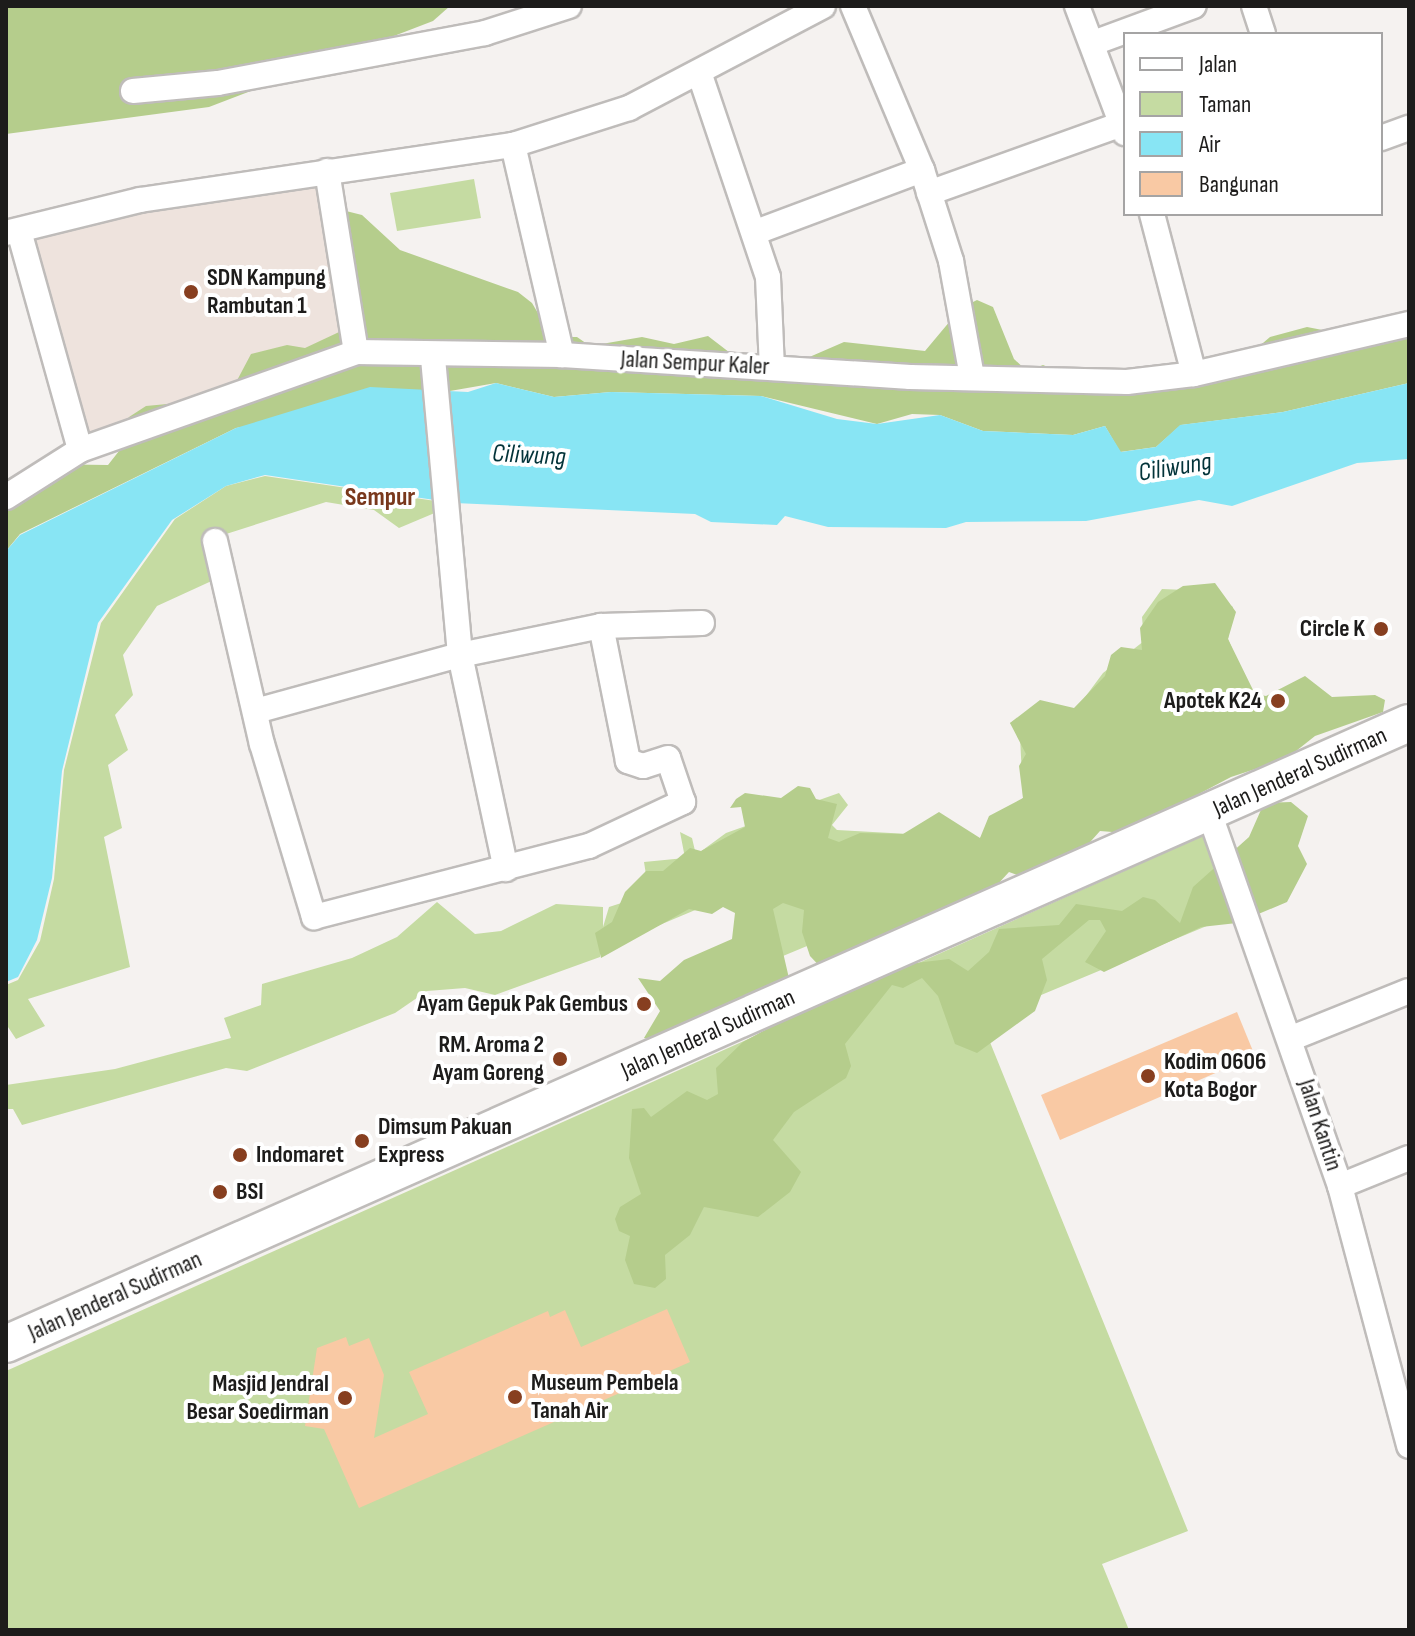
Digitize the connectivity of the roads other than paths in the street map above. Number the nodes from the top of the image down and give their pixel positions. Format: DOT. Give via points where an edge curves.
graph roads {
  1 [pos="569,6"];
  2 [pos="823,6"];
  3 [pos="853,6"];
  4 [pos="1077,6"];
  5 [pos="1193,6"];
  6 [pos="1254,6"];
  7 [pos="1262,32"];
  8 [pos="1096,42"];
  9 [pos="700,75"];
  10 [pos="133,91"];
  11 [pos="1123,128"];
  12 [pos="1409,128"];
  13 [pos="1383,137"];
  14 [pos="513,145"];
  15 [pos="327,171"];
  16 [pos="926,182"];
  17 [pos="1153,216"];
  18 [pos="12,232"];
  19 [pos="756,232"];
  20 [pos="1409,324"];
  21 [pos="356,352"];
  22 [pos="562,355"];
  23 [pos="433,358"];
  24 [pos="772,367"];
  25 [pos="1194,374"];
  26 [pos="972,376"];
  27 [pos="80,450"];
  28 [pos="6,497"];
  29 [pos="215,541"];
  30 [pos="702,623"];
  31 [pos="601,626"];
  32 [pos="460,655"];
  33 [pos="256,711"];
  34 [pos="1409,723"];
  35 [pos="1209,812"];
  36 [pos="506,869"];
  37 [pos="1409,991"];
  38 [pos="1292,1038"];
  39 [pos="1409,1158"];
  40 [pos="1340,1186"];
  41 [pos="6,1344"];
  42 [pos="1399,1354"];
  43 [pos="1409,1446"];
  1 -- 10 [label="street" via="485,33 218,83"];
  2 -- 9 [label="street"];
  3 -- 16 [label="street"];
  4 -- 8 [label="street"];
  5 -- 8 [label="street"];
  6 -- 7 [label="street"];
  8 -- 11 [label="street"];
  9 -- 14 [label="street" via="629,108"];
  9 -- 19 [label="street"];
  11 -- 16 [label="street"];
  12 -- 13 [label="street"];
  14 -- 15 [label="street"];
  14 -- 22 [label="street"];
  15 -- 18 [label="street" via="140,200"];
  15 -- 21 [label="street"];
  16 -- 19 [label="street"];
  16 -- 26 [label="street" via="953,272"];
  17 -- 25 [label="street"];
  18 -- 27 [label="street"];
  19 -- 24 [label="street" via="774,313"];
  20 -- 25 [label="street, Jalan Sempur Kaler"];
  21 -- 23 [label="street, Jalan Sempur Kaler"];
  21 -- 27 [label="street, Jalan Sempur Kaler"];
  22 -- 23 [label="street, Jalan Sempur Kaler"];
  22 -- 24 [label="street, Jalan Sempur Kaler"];
  23 -- 32 [label="street"];
  24 -- 26 [label="street, Jalan Sempur Kaler"];
  25 -- 26 [label="street, Jalan Sempur Kaler" via="1127,382"];
  27 -- 28 [label="street, Jalan Sempur Kaler"];
  29 -- 33 [label="street"];
  30 -- 31 [label="street"];
  31 -- 32 [label="street"];
  31 -- 36 [label="street" via="628,761 643,766 668,758 683,802 589,846"];
  32 -- 33 [label="street"];
  32 -- 36 [label="street"];
  33 -- 36 [label="street" via="314,917"];
  34 -- 35 [label="main road, Jalan Jenderal Sudirman"];
  35 -- 38 [label="street, Jalan Kantin"];
  35 -- 41 [label="main road, Jalan Jenderal Sudirman"];
  37 -- 38 [label="street"];
  38 -- 40 [label="street, Jalan Kantin"];
  39 -- 40 [label="street"];
  40 -- 42 [label="street, Jalan Kantin"];
  42 -- 43 [label="street, Jalan Kantin"];
}
